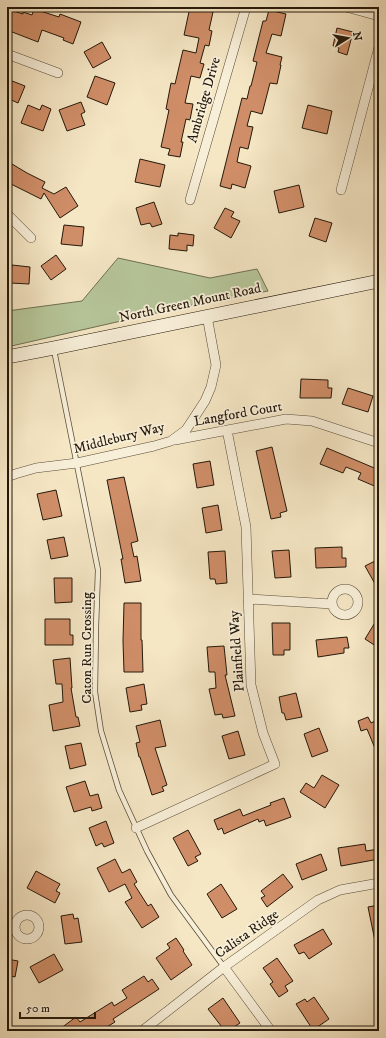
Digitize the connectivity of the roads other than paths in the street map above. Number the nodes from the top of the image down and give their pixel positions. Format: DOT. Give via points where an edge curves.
graph roads {
  1 [pos="246,7"];
  2 [pos="346,7"];
  3 [pos="379,16"];
  4 [pos="379,47"];
  5 [pos="7,54"];
  6 [pos="58,73"];
  7 [pos="341,190"];
  8 [pos="190,200"];
  9 [pos="7,214"];
  10 [pos="31,238"];
  11 [pos="379,281"];
  12 [pos="207,316"];
  13 [pos="54,348"];
  14 [pos="7,357"];
  15 [pos="227,430"];
  16 [pos="171,441"];
  17 [pos="379,443"];
  18 [pos="77,463"];
  19 [pos="7,477"];
  20 [pos="248,599"];
  21 [pos="332,604"];
  22 [pos="136,828"];
  23 [pos="379,883"];
  24 [pos="224,967"];
  25 [pos="142,1031"];
  26 [pos="270,1031"];
  1 -- 8 [label="street, Ambridge Drive"];
  2 -- 3 [label="street"];
  4 -- 7 [label="street"];
  5 -- 6 [label="street"];
  9 -- 10 [label="street"];
  11 -- 12 [label="street, North Green Mount Road"];
  12 -- 13 [label="street, North Green Mount Road"];
  12 -- 16 [label="street, Middlebury Way" via="216,365 211,386 205,401 186,430"];
  13 -- 14 [label="street, North Green Mount Road"];
  13 -- 18 [label="lane, Caton Run Crossing"];
  15 -- 16 [label="street, Langford Court"];
  15 -- 17 [label="street, Langford Court" via="286,419 312,421"];
  15 -- 20 [label="street, Plainfield Way" via="246,527"];
  16 -- 18 [label="street, Middlebury Way"];
  18 -- 19 [label="street, Middlebury Way" via="36,468"];
  18 -- 22 [label="lane, Caton Run Crossing" via="98,570 95,692 101,731 119,790"];
  20 -- 21 [label="street"];
  20 -- 22 [label="street, Plainfield Way" via="251,685 263,733 275,764"];
  22 -- 24 [label="lane, Caton Run Crossing" via="171,895"];
  23 -- 24 [label="street, Calista Ridge" via="340,890 318,900"];
  24 -- 25 [label="street, Calista Ridge"];
  24 -- 26 [label="street"];
}
